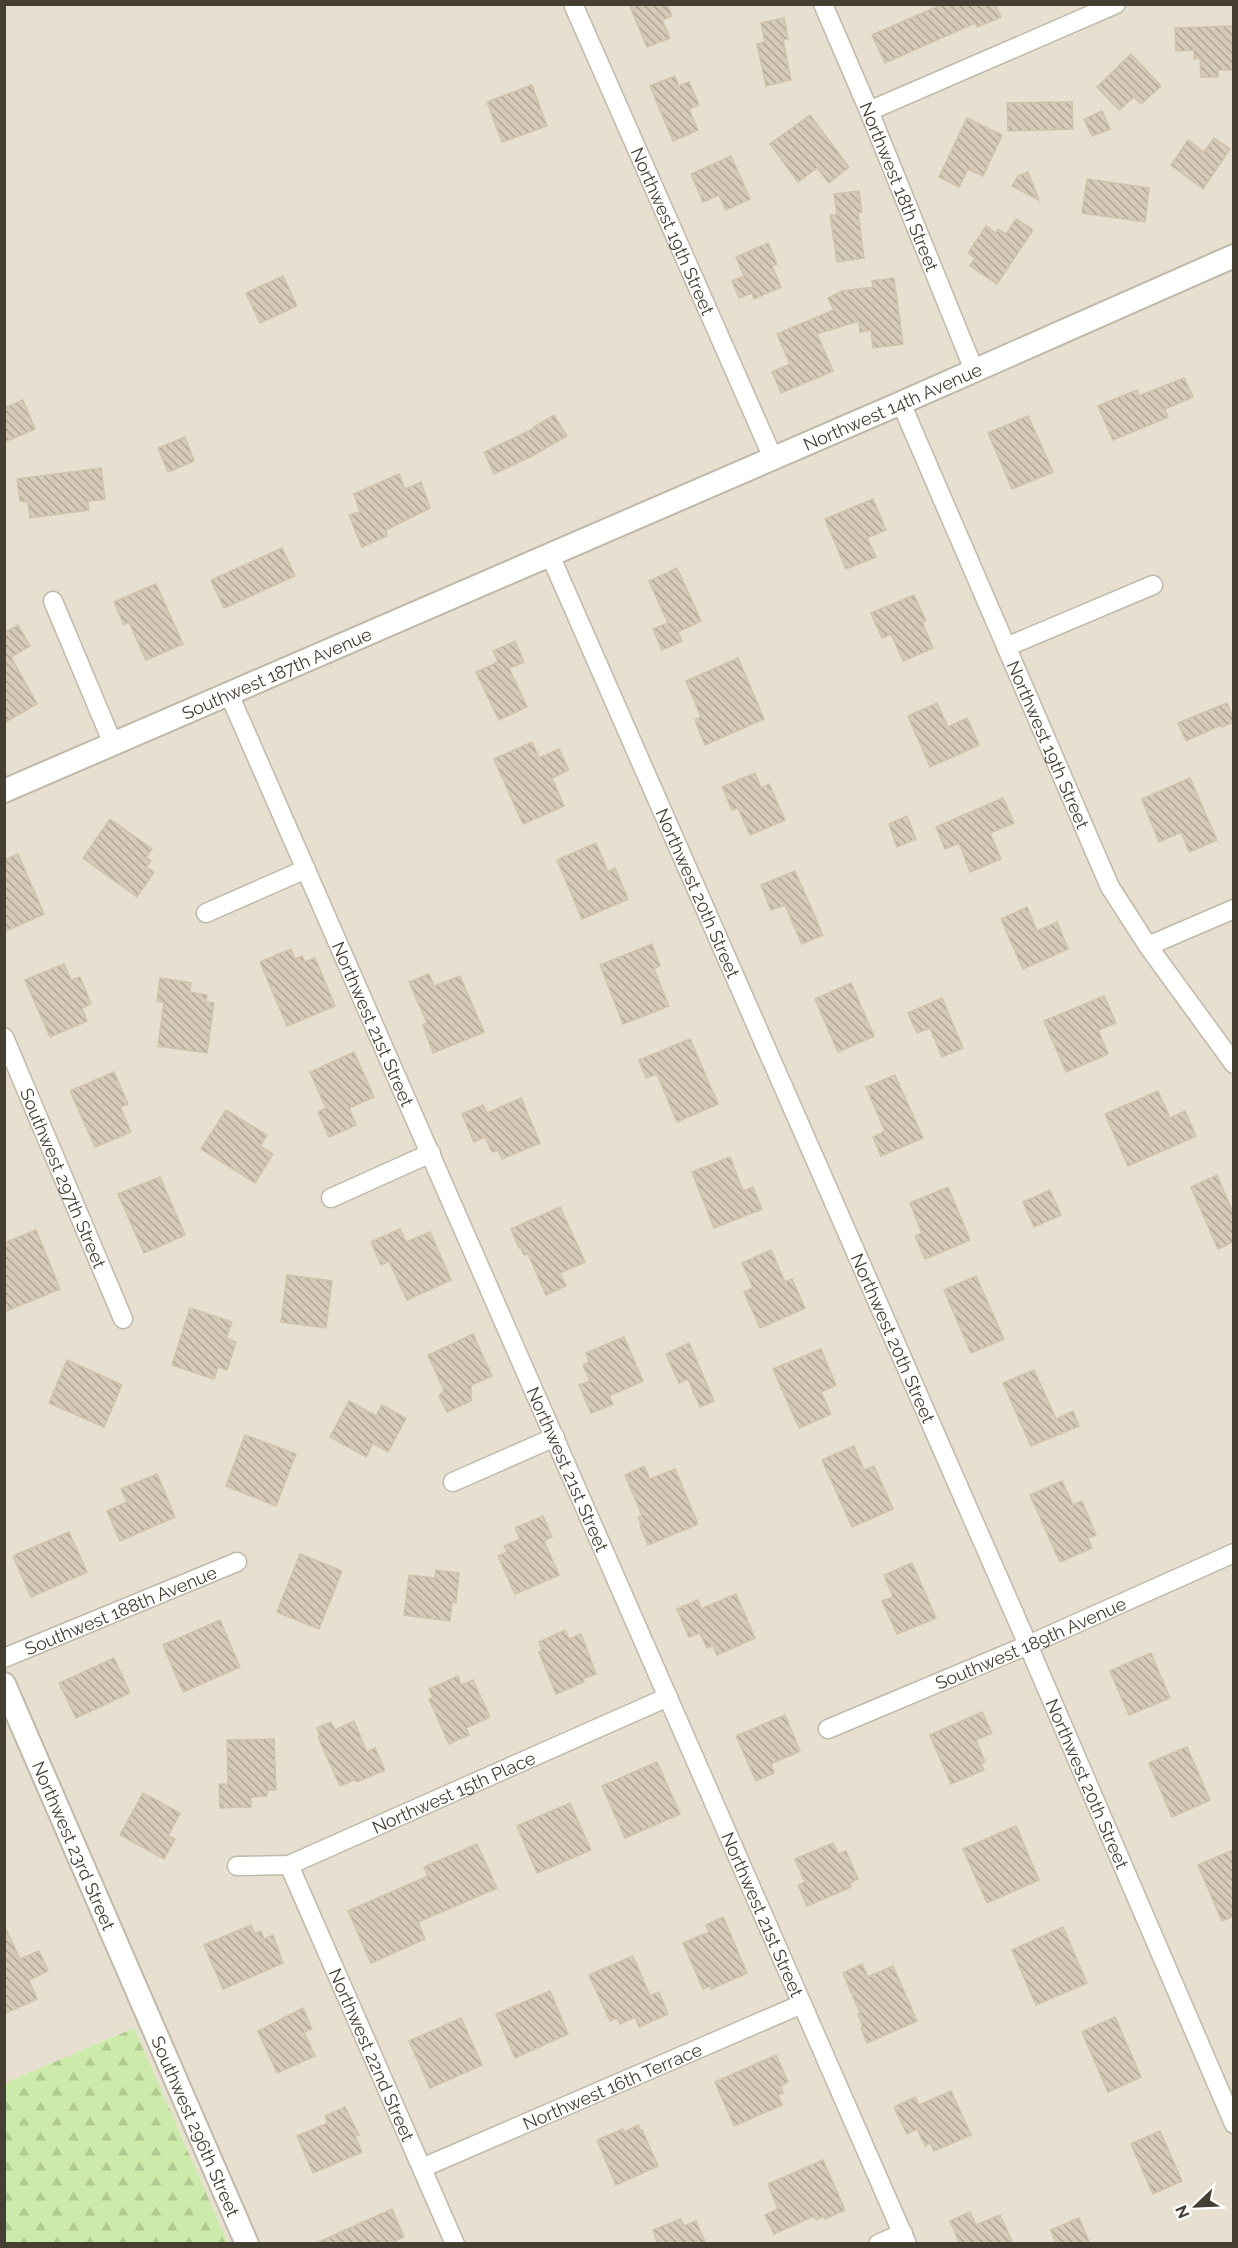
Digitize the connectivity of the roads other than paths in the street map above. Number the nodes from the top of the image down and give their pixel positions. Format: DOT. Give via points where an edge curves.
graph roads {
  1 [pos="573,4"];
  2 [pos="823,4"];
  3 [pos="1116,4"];
  4 [pos="869,111"];
  5 [pos="1233,256"];
  6 [pos="974,370"];
  7 [pos="901,403"];
  8 [pos="773,458"];
  9 [pos="550,555"];
  10 [pos="1153,585"];
  11 [pos="53,601"];
  12 [pos="1006,646"];
  13 [pos="230,694"];
  14 [pos="113,744"];
  15 [pos="4,791"];
  16 [pos="306,869"];
  17 [pos="1233,909"];
  18 [pos="206,913"];
  19 [pos="1148,946"];
  20 [pos="4,1037"];
  21 [pos="1233,1064"];
  22 [pos="431,1153"];
  23 [pos="331,1198"];
  24 [pos="123,1319"];
  25 [pos="555,1437"];
  26 [pos="453,1482"];
  27 [pos="1233,1553"];
  28 [pos="237,1562"];
  29 [pos="1028,1645"];
  30 [pos="4,1658"];
  31 [pos="4,1684"];
  32 [pos="668,1697"];
  33 [pos="828,1729"];
  34 [pos="289,1865"];
  35 [pos="237,1866"];
  36 [pos="802,2004"];
  37 [pos="144,2006"];
  38 [pos="1233,2124"];
  39 [pos="422,2168"];
  40 [pos="905,2238"];
  41 [pos="247,2244"];
  42 [pos="455,2244"];
  43 [pos="878,2244"];
  1 -- 8 [label="street, Northwest 19th Street"];
  2 -- 4 [label="street, Northwest 18th Street"];
  3 -- 4 [label="street"];
  4 -- 6 [label="street, Northwest 18th Street"];
  5 -- 6 [label="street, Northwest 14th Avenue"];
  6 -- 7 [label="street, Northwest 14th Avenue"];
  7 -- 8 [label="street, Northwest 14th Avenue"];
  7 -- 12 [label="street, Northwest 19th Street"];
  8 -- 9 [label="street, Northwest 14th Avenue"];
  9 -- 13 [label="street, Southwest 187th Avenue"];
  9 -- 29 [label="street, Northwest 20th Street"];
  10 -- 12 [label="street"];
  11 -- 14 [label="street"];
  12 -- 19 [label="street, Northwest 19th Street" via="1110,887"];
  13 -- 14 [label="street, Southwest 187th Avenue"];
  13 -- 16 [label="street, Northwest 21st Street"];
  14 -- 15 [label="street, Southwest 187th Avenue"];
  16 -- 18 [label="street"];
  16 -- 22 [label="street, Northwest 21st Street"];
  17 -- 19 [label="street"];
  19 -- 21 [label="street, Northwest 19th Street"];
  20 -- 24 [label="street, Southwest 297th Street"];
  22 -- 23 [label="street"];
  22 -- 25 [label="street, Northwest 21st Street"];
  25 -- 26 [label="street"];
  25 -- 32 [label="street, Northwest 21st Street"];
  27 -- 29 [label="street, Southwest 189th Avenue"];
  28 -- 30 [label="street, Southwest 188th Avenue"];
  29 -- 33 [label="street, Southwest 189th Avenue"];
  29 -- 38 [label="street, Northwest 20th Street"];
  31 -- 37 [label="street, Northwest 23rd Street"];
  32 -- 34 [label="street, Northwest 15th Place"];
  32 -- 36 [label="street, Northwest 21st Street"];
  34 -- 35 [label="street, Northwest 15th Place"];
  34 -- 39 [label="street, Northwest 22nd Street"];
  36 -- 39 [label="street, Northwest 16th Terrace"];
  36 -- 40 [label="street, Northwest 21st Street"];
  37 -- 41 [label="street, Southwest 296th Street"];
  39 -- 42 [label="street, Northwest 22nd Street"];
  40 -- 43 [label="street"];
}
